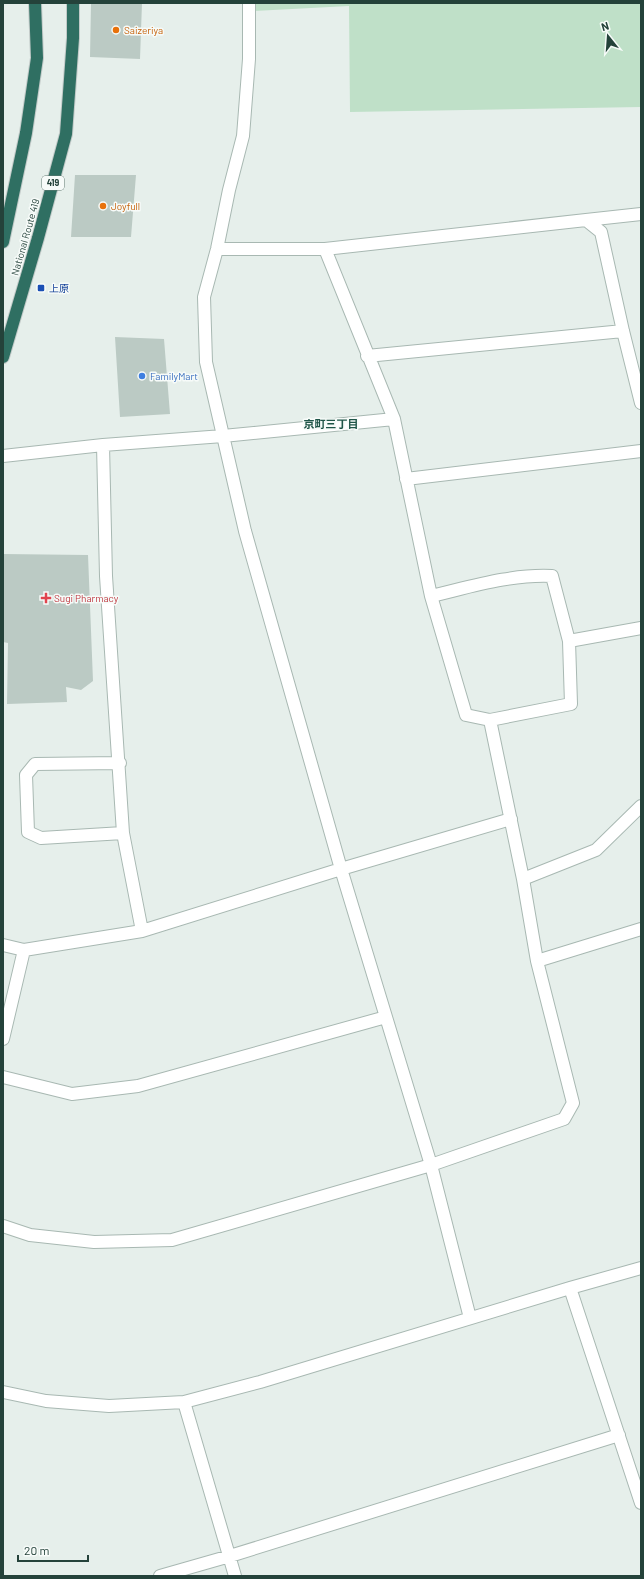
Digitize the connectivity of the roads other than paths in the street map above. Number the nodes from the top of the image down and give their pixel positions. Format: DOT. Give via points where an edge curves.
graph roads {
  1 [pos="36,3"];
  2 [pos="72,3"];
  3 [pos="249,3"];
  4 [pos="641,214"];
  5 [pos="586,220"];
  6 [pos="3,242"];
  7 [pos="217,249"];
  8 [pos="324,249"];
  9 [pos="623,331"];
  10 [pos="367,356"];
  11 [pos="3,358"];
  12 [pos="641,403"];
  13 [pos="394,419"];
  14 [pos="223,436"];
  15 [pos="102,445"];
  16 [pos="641,451"];
  17 [pos="3,456"];
  18 [pos="406,479"];
  19 [pos="431,596"];
  20 [pos="641,628"];
  21 [pos="569,641"];
  22 [pos="490,720"];
  23 [pos="120,763"];
  24 [pos="641,806"];
  25 [pos="511,819"];
  26 [pos="123,833"];
  27 [pos="342,869"];
  28 [pos="523,879"];
  29 [pos="641,929"];
  30 [pos="142,932"];
  31 [pos="3,945"];
  32 [pos="24,950"];
  33 [pos="537,961"];
  34 [pos="386,1017"];
  35 [pos="3,1039"];
  36 [pos="3,1077"];
  37 [pos="430,1165"];
  38 [pos="3,1226"];
  39 [pos="641,1268"];
  40 [pos="570,1288"];
  41 [pos="470,1318"];
  42 [pos="3,1392"];
  43 [pos="184,1402"];
  44 [pos="619,1435"];
  45 [pos="641,1503"];
  46 [pos="230,1556"];
  47 [pos="160,1576"];
  48 [pos="235,1576"];
  1 -- 6 [label="highway, National Route 419" via="37,58 26,133"];
  2 -- 11 [label="highway, National Route 419 / 419" via="73,38 66,134"];
  3 -- 7 [label="street" via="249,59 243,136"];
  4 -- 5 [label="street"];
  5 -- 8 [label="street"];
  5 -- 9 [label="street" via="601,232"];
  7 -- 8 [label="street"];
  7 -- 14 [label="street" via="204,297 206,362"];
  8 -- 10 [label="street"];
  9 -- 10 [label="street"];
  9 -- 12 [label="street"];
  10 -- 13 [label="street"];
  13 -- 14 [label="street"];
  13 -- 18 [label="street"];
  14 -- 15 [label="street"];
  14 -- 27 [label="street" via="245,531"];
  15 -- 17 [label="street"];
  15 -- 23 [label="street" via="106,576"];
  16 -- 18 [label="street"];
  18 -- 19 [label="street"];
  19 -- 21 [label="street" via="534,575 552,576"];
  19 -- 22 [label="street" via="466,715"];
  20 -- 21 [label="street"];
  21 -- 22 [label="street" via="571,704"];
  22 -- 25 [label="street"];
  23 -- 26 [label="street"];
  23 -- 26 [label="street" via="35,764 26,774 28,832 41,838"];
  24 -- 28 [label="street" via="596,850"];
  25 -- 27 [label="street"];
  25 -- 28 [label="street"];
  26 -- 30 [label="street"];
  27 -- 30 [label="street"];
  27 -- 34 [label="street"];
  28 -- 33 [label="street"];
  29 -- 33 [label="street"];
  30 -- 32 [label="street"];
  31 -- 32 [label="street"];
  32 -- 35 [label="street"];
  33 -- 37 [label="street" via="573,1103 564,1119"];
  34 -- 36 [label="street" via="138,1086 72,1094"];
  34 -- 37 [label="street"];
  37 -- 38 [label="street" via="172,1240 94,1242 30,1235"];
  37 -- 41 [label="street"];
  39 -- 40 [label="street"];
  40 -- 41 [label="street"];
  40 -- 44 [label="street"];
  41 -- 43 [label="street" via="260,1382"];
  42 -- 43 [label="street" via="46,1401 109,1406"];
  43 -- 46 [label="street"];
  44 -- 45 [label="street"];
  44 -- 46 [label="street"];
  46 -- 47 [label="street"];
  46 -- 48 [label="street"];
}
